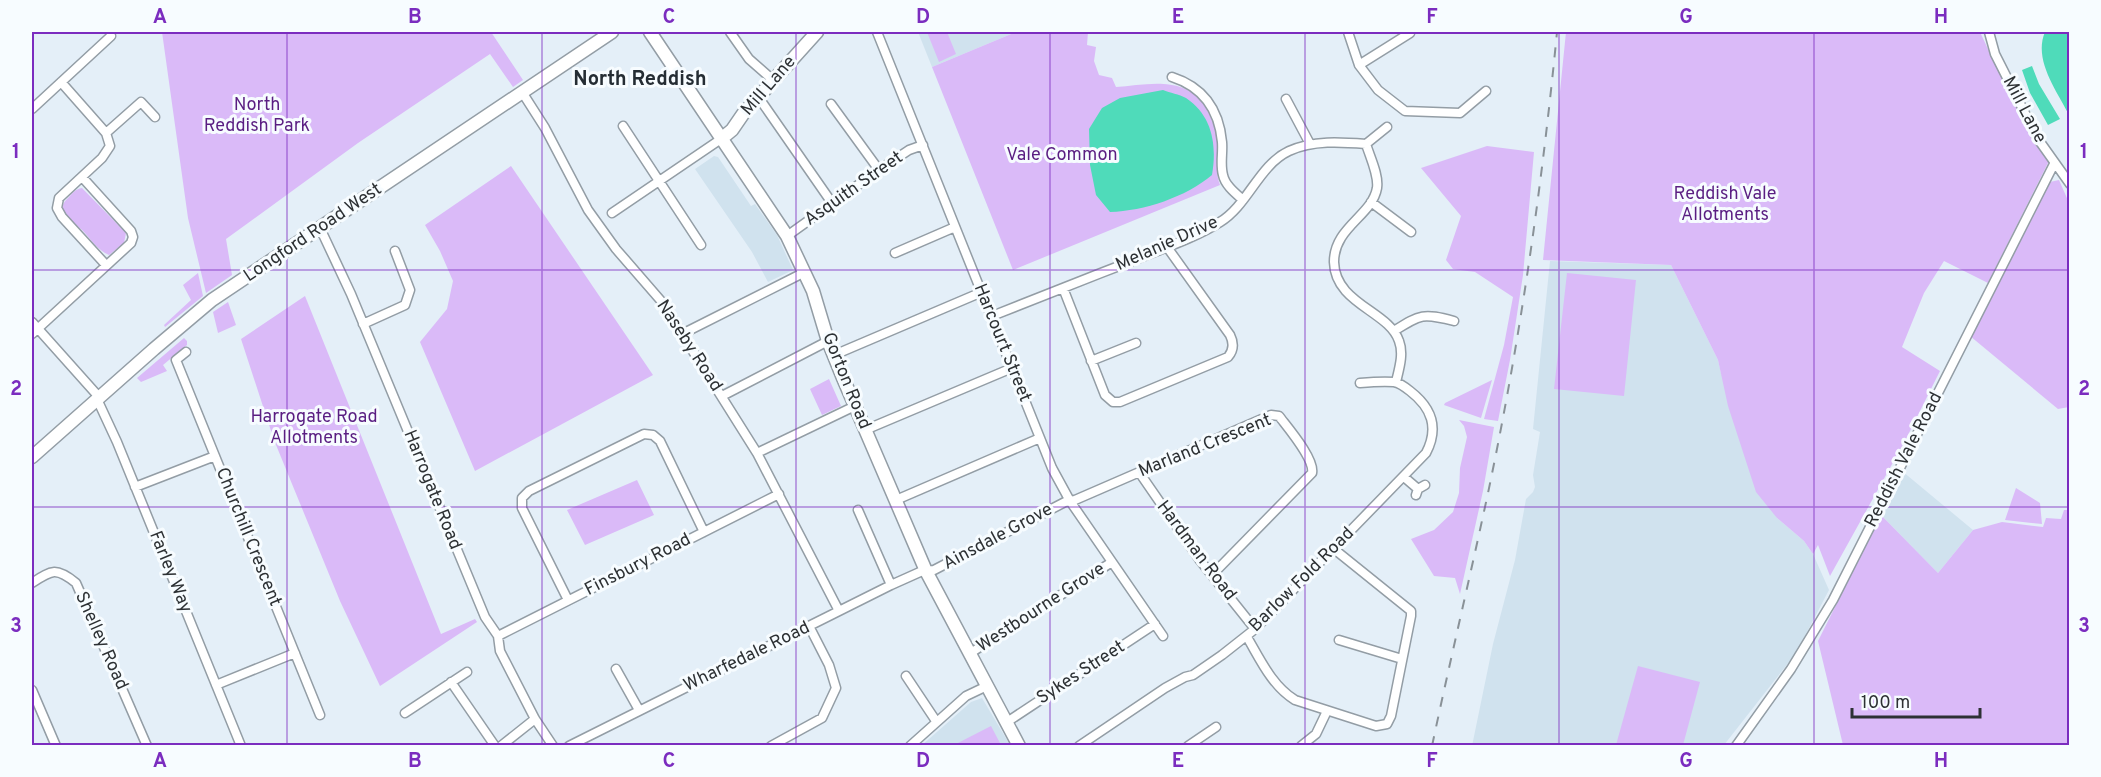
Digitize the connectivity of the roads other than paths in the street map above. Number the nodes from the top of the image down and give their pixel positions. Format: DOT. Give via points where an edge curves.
graph roads {
  1 [pos="612,32"];
  2 [pos="650,32"];
  3 [pos="730,32"];
  4 [pos="817,32"];
  5 [pos="877,32"];
  6 [pos="1348,32"];
  7 [pos="1989,32"];
  8 [pos="1410,33"];
  9 [pos="111,36"];
  10 [pos="1359,65"];
  11 [pos="1172,78"];
  12 [pos="774,81"];
  13 [pos="61,82"];
  14 [pos="1486,91"];
  15 [pos="522,92"];
  16 [pos="759,98"];
  17 [pos="1286,99"];
  18 [pos="831,104"];
  19 [pos="32,109"];
  20 [pos="743,114"];
  21 [pos="155,117"];
  22 [pos="623,126"];
  23 [pos="713,127"];
  24 [pos="1387,127"];
  25 [pos="106,134"];
  26 [pos="721,139"];
  27 [pos="1310,144"];
  28 [pos="1366,144"];
  29 [pos="923,145"];
  30 [pos="2054,164"];
  31 [pos="879,170"];
  32 [pos="82,177"];
  33 [pos="659,181"];
  34 [pos="2070,184"];
  35 [pos="1243,200"];
  36 [pos="1371,202"];
  37 [pos="832,203"];
  38 [pos="612,213"];
  39 [pos="956,227"];
  40 [pos="320,228"];
  41 [pos="1411,232"];
  42 [pos="787,236"];
  43 [pos="701,245"];
  44 [pos="1167,247"];
  45 [pos="395,251"];
  46 [pos="895,253"];
  47 [pos="106,266"];
  48 [pos="805,272"];
  49 [pos="1063,288"];
  50 [pos="982,292"];
  51 [pos="992,316"];
  52 [pos="1454,321"];
  53 [pos="363,324"];
  54 [pos="33,328"];
  55 [pos="1394,331"];
  56 [pos="682,334"];
  57 [pos="828,341"];
  58 [pos="1136,343"];
  59 [pos="186,352"];
  60 [pos="834,355"];
  61 [pos="176,360"];
  62 [pos="1091,361"];
  63 [pos="169,366"];
  64 [pos="1012,368"];
  65 [pos="1396,382"];
  66 [pos="1360,383"];
  67 [pos="722,396"];
  68 [pos="98,398"];
  69 [pos="855,406"];
  70 [pos="865,430"];
  71 [pos="1040,438"];
  72 [pos="757,453"];
  73 [pos="215,456"];
  74 [pos="32,458"];
  75 [pos="1139,472"];
  76 [pos="1404,477"];
  77 [pos="135,487"];
  78 [pos="1420,489"];
  79 [pos="779,494"];
  80 [pos="896,500"];
  81 [pos="1070,501"];
  82 [pos="858,510"];
  83 [pos="704,532"];
  84 [pos="1334,549"];
  85 [pos="1112,562"];
  86 [pos="926,571"];
  87 [pos="1212,575"];
  88 [pos="32,583"];
  89 [pos="891,585"];
  90 [pos="568,600"];
  91 [pos="839,611"];
  92 [pos="1155,624"];
  93 [pos="809,626"];
  94 [pos="1256,629"];
  95 [pos="498,636"];
  96 [pos="1163,636"];
  97 [pos="1246,637"];
  98 [pos="1339,640"];
  99 [pos="296,653"];
  100 [pos="969,654"];
  101 [pos="1402,659"];
  102 [pos="616,669"];
  103 [pos="468,672"];
  104 [pos="906,676"];
  105 [pos="452,682"];
  106 [pos="216,685"];
  107 [pos="987,686"];
  108 [pos="32,690"];
  109 [pos="639,710"];
  110 [pos="1327,711"];
  111 [pos="405,713"];
  112 [pos="320,715"];
  113 [pos="535,720"];
  114 [pos="936,721"];
  115 [pos="1007,722"];
  116 [pos="1216,727"];
  117 [pos="1090,742"];
  118 [pos="56,746"];
  119 [pos="147,746"];
  120 [pos="241,746"];
  121 [pos="495,746"];
  122 [pos="501,746"];
  123 [pos="553,746"];
  124 [pos="569,746"];
  125 [pos="771,746"];
  126 [pos="910,746"];
  127 [pos="1019,746"];
  128 [pos="1079,746"];
  129 [pos="1188,746"];
  130 [pos="1301,746"];
  131 [pos="1736,746"];
  1 -- 15 [label="street, Longford Road West"];
  2 -- 23 [label="street, Gorton Road"];
  3 -- 12 [label="street" via="749,59"];
  4 -- 12 [label="street, Mill Lane"];
  5 -- 29 [label="street, Harcourt Street"];
  6 -- 10 [label="street"];
  7 -- 30 [label="street, Mill Lane" via="1995,54"];
  8 -- 10 [label="street"];
  9 -- 13 [label="street"];
  10 -- 14 [label="street" via="1378,90 1405,111 1460,113"];
  11 -- 35 [label="street" via="1195,87 1214,111 1223,144 1223,175"];
  12 -- 16 [label="street, Mill Lane"];
  13 -- 19 [label="street"];
  13 -- 25 [label="street"];
  15 -- 40 [label="street, Longford Road West"];
  15 -- 56 [label="street, Naseby Road" via="605,236 662,302"];
  16 -- 20 [label="street, Mill Lane"];
  16 -- 37 [label="street"];
  17 -- 27 [label="street"];
  18 -- 31 [label="street"];
  20 -- 23 [label="street"];
  20 -- 26 [label="street, Mill Lane"];
  21 -- 25 [label="street" via="141,102"];
  22 -- 33 [label="street"];
  23 -- 26 [label="street, Gorton Road"];
  24 -- 28 [label="street"];
  25 -- 32 [label="street" via="110,146"];
  26 -- 33 [label="street"];
  26 -- 42 [label="street, Gorton Road"];
  27 -- 28 [label="street, Melanie Drive"];
  27 -- 35 [label="street, Melanie Drive" via="1288,151 1269,167"];
  28 -- 36 [label="street" via="1377,188"];
  29 -- 31 [label="street, Asquith Street"];
  29 -- 39 [label="street, Harcourt Street"];
  30 -- 34 [label="street, Mill Lane"];
  30 -- 131 [label="street, Reddish Vale Road" via="1833,600 1791,669"];
  31 -- 37 [label="street, Asquith Street"];
  32 -- 47 [label="street" via="59,198 57,208"];
  32 -- 47 [label="street" via="133,237"];
  33 -- 38 [label="street"];
  33 -- 43 [label="street"];
  35 -- 44 [label="street, Melanie Drive" via="1220,222"];
  36 -- 41 [label="street"];
  36 -- 55 [label="street" via="1341,236 1336,246 1335,270 1353,300"];
  37 -- 42 [label="street, Asquith Street"];
  39 -- 46 [label="street"];
  39 -- 50 [label="street, Harcourt Street"];
  40 -- 53 [label="street, Harrogate Road"];
  40 -- 68 [label="street, Longford Road West" via="213,300"];
  42 -- 48 [label="street, Gorton Road"];
  44 -- 49 [label="street, Melanie Drive"];
  44 -- 62 [label="street" via="1230,335 1230,355 1120,402 1111,401 1105,394"];
  45 -- 53 [label="street" via="410,290 405,305"];
  47 -- 54 [label="street"];
  48 -- 56 [label="street"];
  48 -- 57 [label="street, Gorton Road"];
  49 -- 51 [label="street, Melanie Drive"];
  49 -- 62 [label="street"];
  50 -- 51 [label="street, Harcourt Street"];
  50 -- 60 [label="street"];
  51 -- 64 [label="street, Harcourt Street"];
  52 -- 55 [label="street" via="1417,316"];
  53 -- 95 [label="street, Harrogate Road" via="485,617"];
  54 -- 68 [label="street, Farley Way"];
  55 -- 65 [label="street" via="1401,351"];
  56 -- 67 [label="street, Naseby Road"];
  57 -- 60 [label="street, Gorton Road"];
  57 -- 67 [label="street"];
  58 -- 62 [label="street"];
  59 -- 61 [label="street"];
  60 -- 69 [label="street, Gorton Road"];
  61 -- 63 [label="street"];
  61 -- 73 [label="street, Churchill Crescent"];
  64 -- 70 [label="street"];
  64 -- 71 [label="street, Harcourt Street"];
  65 -- 66 [label="street"];
  65 -- 76 [label="street, Barlow Fold Road" via="1428,408 1433,430 1426,453"];
  67 -- 72 [label="street, Naseby Road"];
  68 -- 74 [label="street, Longford Road West"];
  68 -- 77 [label="street, Farley Way"];
  69 -- 70 [label="street, Gorton Road"];
  69 -- 72 [label="street"];
  70 -- 80 [label="street, Gorton Road"];
  71 -- 80 [label="street"];
  71 -- 81 [label="street, Harcourt Street"];
  72 -- 79 [label="street, Naseby Road"];
  73 -- 77 [label="street"];
  73 -- 99 [label="street, Churchill Crescent"];
  75 -- 81 [label="street, Marland Crescent"];
  75 -- 87 [label="street, Hardman Road"];
  75 -- 87 [label="street, Marland Crescent" via="1271,415 1279,416 1309,458 1312,473"];
  76 -- 78 [label="street"];
  76 -- 84 [label="street, Barlow Fold Road"];
  77 -- 106 [label="street, Farley Way"];
  79 -- 83 [label="street, Finsbury Road"];
  79 -- 91 [label="street, Naseby Road"];
  80 -- 86 [label="street, Gorton Road"];
  81 -- 85 [label="street, Harcourt Street"];
  81 -- 86 [label="street, Ainsdale Grove"];
  82 -- 89 [label="street"];
  83 -- 90 [label="street, Finsbury Road"];
  83 -- 90 [label="street" via="660,441 653,435 644,434 529,491 522,498 522,508"];
  84 -- 94 [label="street, Barlow Fold Road"];
  84 -- 101 [label="street" via="1411,611"];
  85 -- 92 [label="street, Harcourt Street"];
  85 -- 100 [label="street, Westbourne Grove"];
  86 -- 89 [label="street, Wharfedale Road"];
  86 -- 100 [label="street, Gorton Road"];
  87 -- 94 [label="street, Hardman Road"];
  88 -- 119 [label="street, Shelley Road" via="49,572 64,573 76,583"];
  89 -- 91 [label="street, Wharfedale Road"];
  90 -- 95 [label="street, Finsbury Road"];
  91 -- 93 [label="street, Wharfedale Road"];
  92 -- 96 [label="street, Harcourt Street"];
  92 -- 115 [label="street, Sykes Street"];
  93 -- 109 [label="street, Wharfedale Road"];
  93 -- 125 [label="street" via="836,688 822,718"];
  94 -- 97 [label="street, Barlow Fold Road"];
  95 -- 113 [label="street, Harrogate Road" via="501,651"];
  97 -- 110 [label="street" via="1285,694"];
  97 -- 117 [label="street, Barlow Fold Road"];
  98 -- 101 [label="street"];
  99 -- 106 [label="street"];
  99 -- 112 [label="street, Churchill Crescent"];
  100 -- 107 [label="street, Gorton Road"];
  101 -- 110 [label="street" via="1387,724 1376,726"];
  102 -- 109 [label="street"];
  103 -- 105 [label="street"];
  104 -- 114 [label="street"];
  105 -- 111 [label="street"];
  105 -- 121 [label="street"];
  106 -- 120 [label="street, Farley Way"];
  107 -- 114 [label="street" via="966,696"];
  107 -- 115 [label="street, Gorton Road"];
  108 -- 118 [label="street"];
  109 -- 124 [label="street, Wharfedale Road"];
  110 -- 130 [label="street" via="1316,734"];
  113 -- 122 [label="street"];
  113 -- 123 [label="street, Harrogate Road"];
  114 -- 126 [label="street"];
  115 -- 127 [label="street, Gorton Road"];
  116 -- 129 [label="street"];
  117 -- 128 [label="street, Barlow Fold Road"];
}
